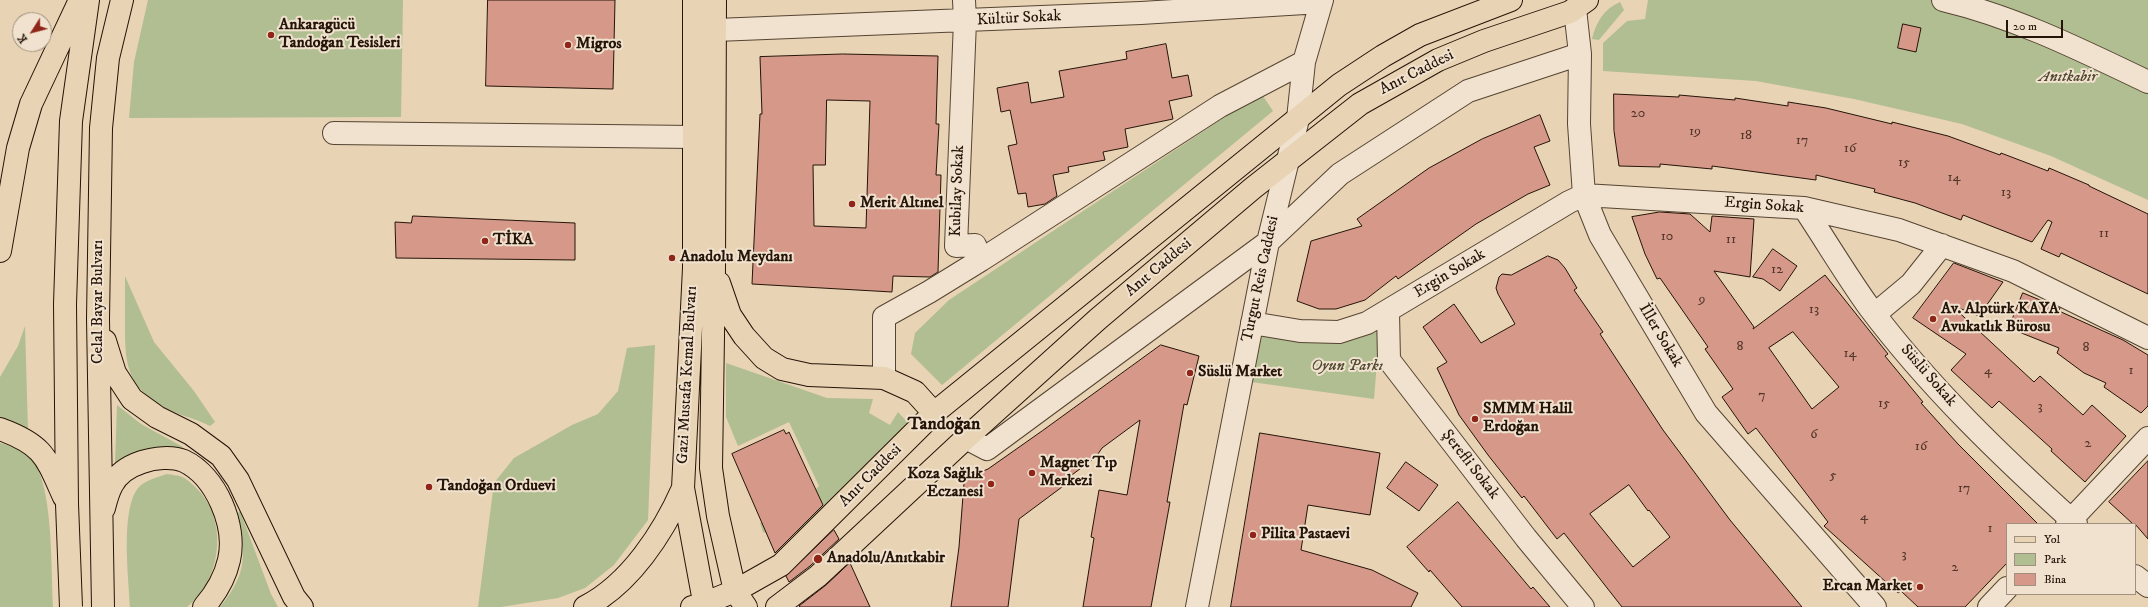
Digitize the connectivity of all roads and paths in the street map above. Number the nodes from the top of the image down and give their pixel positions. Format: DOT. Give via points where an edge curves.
graph roads {
  1 [pos="80,0"];
  2 [pos="88,0"];
  3 [pos="122,0"];
  4 [pos="694,0"];
  5 [pos="715,0"];
  6 [pos="1511,0"];
  7 [pos="1943,0"];
  8 [pos="1322,1"];
  9 [pos="1581,5"];
  10 [pos="1141,6"];
  11 [pos="965,11"];
  12 [pos="716,30"];
  13 [pos="1580,54"];
  14 [pos="1304,62"];
  15 [pos="2148,82"];
  16 [pos="1298,119"];
  17 [pos="334,132"];
  18 [pos="694,137"];
  19 [pos="1288,159"];
  20 [pos="1584,195"];
  21 [pos="1804,208"];
  22 [pos="1268,242"];
  23 [pos="1942,245"];
  24 [pos="0,251"];
  25 [pos="981,260"];
  26 [pos="714,269"];
  27 [pos="1388,312"];
  28 [pos="1875,314"];
  29 [pos="98,319"];
  30 [pos="1252,322"];
  31 [pos="2148,338"];
  32 [pos="884,378"];
  33 [pos="934,413"];
  34 [pos="0,429"];
  35 [pos="966,438"];
  36 [pos="2148,438"];
  37 [pos="683,488"];
  38 [pos="67,504"];
  39 [pos="101,517"];
  40 [pos="2072,523"];
  41 [pos="2136,577"];
  42 [pos="2148,586"];
  43 [pos="2006,589"];
  44 [pos="740,599"];
  45 [pos="700,606"];
  46 [pos="71,607"];
  47 [pos="103,607"];
  48 [pos="204,607"];
  49 [pos="302,607"];
  50 [pos="585,607"];
  51 [pos="777,607"];
  52 [pos="1197,607"];
  53 [pos="1583,607"];
  54 [pos="1875,607"];
  55 [pos="1989,607"];
  1 -- 24 [label="main road" via="29,112 18,148"];
  2 -- 38 [label="main road, Celal Bayar Bulvarı" via="71,121 65,304"];
  3 -- 29 [label="main road, Celal Bayar Bulvarı" via="108,58 101,128"];
  4 -- 18 [label="main road, Gazi Mustafa Kemal Bulvarı"];
  5 -- 12 [label="main road, Gazi Mustafa Kemal Bulvarı"];
  6 -- 16 [label="main road, Anıt Caddesi" via="1420,35 1339,86"];
  7 -- 15 [label="street" via="2030,28"];
  8 -- 10 [label="street, Kültür Sokak"];
  8 -- 14 [label="street, Turgut Reis Caddesi"];
  9 -- 13 [label="street, İller Sokak"];
  9 -- 19 [label="main road, Anıt Caddesi" via="1431,63 1360,104"];
  10 -- 11 [label="street, Kültür Sokak"];
  11 -- 12 [label="street, Kültür Sokak"];
  11 -- 25 [label="street, Kubilay Sokak" via="956,246 975,245"];
  12 -- 26 [label="main road, Gazi Mustafa Kemal Bulvarı"];
  13 -- 20 [label="street, İller Sokak" via="1579,124"];
  13 -- 22 [label="street" via="1468,91 1340,174"];
  14 -- 16 [label="street, Turgut Reis Caddesi"];
  14 -- 25 [label="street" via="1220,106"];
  16 -- 19 [label="street, Turgut Reis Caddesi"];
  16 -- 33 [label="main road, Anıt Caddesi"];
  17 -- 18 [label="street"];
  18 -- 37 [label="main road, Gazi Mustafa Kemal Bulvarı" via="694,268"];
  19 -- 22 [label="street, Turgut Reis Caddesi"];
  19 -- 35 [label="main road, Anıt Caddesi" via="1098,319"];
  20 -- 21 [label="street, Ergin Sokak"];
  20 -- 27 [label="street, Ergin Sokak"];
  20 -- 54 [label="street, İller Sokak" via="1600,235 1706,413"];
  21 -- 23 [label="street, Ergin Sokak" via="1899,230"];
  21 -- 28 [label="street, Süslü Sokak"];
  22 -- 30 [label="street, Turgut Reis Caddesi"];
  22 -- 35 [label="street" via="987,449"];
  23 -- 28 [label="street" via="1911,284"];
  23 -- 31 [label="street, Ergin Sokak" via="2013,271"];
  25 -- 32 [label="street" via="884,317"];
  26 -- 32 [label="main road" via="730,315 744,336 764,358 782,369 809,375"];
  26 -- 44 [label="main road, Gazi Mustafa Kemal Bulvarı" via="711,474 718,516"];
  27 -- 30 [label="street, Ergin Sokak" via="1367,323 1339,332 1300,331"];
  27 -- 53 [label="street, Şerefli Sokak" via="1389,360 1526,538"];
  28 -- 40 [label="street, Süslü Sokak" via="1937,388 1997,451"];
  29 -- 39 [label="main road, Celal Bayar Bulvarı"];
  29 -- 49 [label="main road" via="115,373 132,399 157,418 191,434 221,456 238,480 294,596"];
  30 -- 52 [label="street, Turgut Reis Caddesi"];
  32 -- 33 [label="main road" via="915,392"];
  33 -- 44 [label="main road, Anıt Caddesi" via="781,565"];
  34 -- 38 [label="main road" via="23,437 45,456"];
  35 -- 51 [label="main road, Anıt Caddesi" via="818,576"];
  36 -- 40 [label="street"];
  37 -- 45 [label="main road, Gazi Mustafa Kemal Bulvarı"];
  37 -- 50 [label="main road" via="668,520 651,546 608,591"];
  38 -- 46 [label="main road, Celal Bayar Bulvarı, bridge"];
  39 -- 47 [label="main road, Celal Bayar Bulvarı"];
  39 -- 48 [label="main road" via="112,484 128,467 155,458 183,461 204,476 220,499 229,525 230,559 217,593"];
  41 -- 42 [label="street"];
  43 -- 55 [label="street"];
  44 -- 45 [label="main road, Anıt Caddesi"];
}
